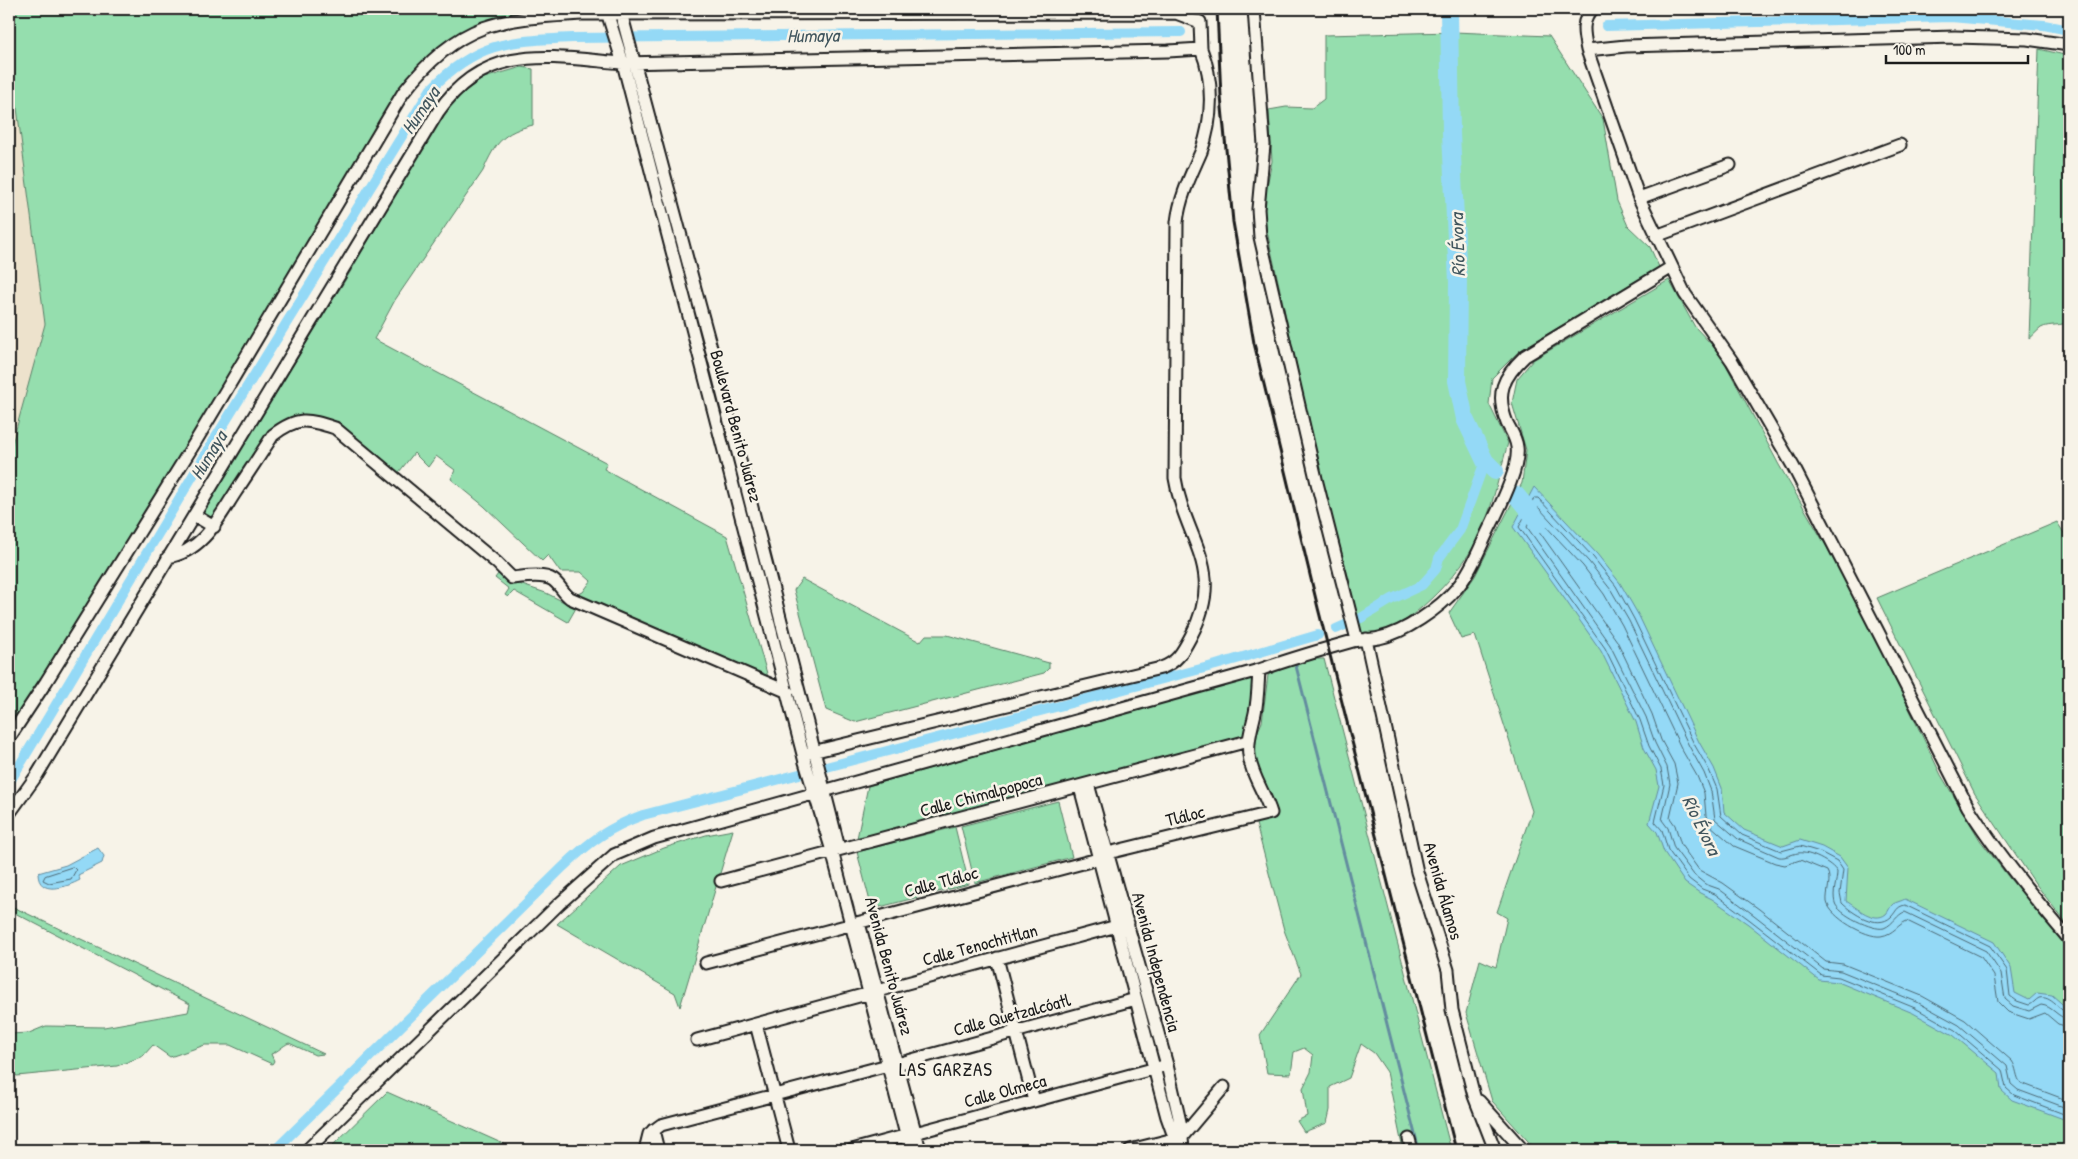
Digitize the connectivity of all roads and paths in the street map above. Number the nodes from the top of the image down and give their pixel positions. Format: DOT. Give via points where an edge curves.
graph roads {
  1 [pos="1201,9"];
  2 [pos="1206,9"];
  3 [pos="1254,9"];
  4 [pos="1593,9"];
  5 [pos="1176,13"];
  6 [pos="608,14"];
  7 [pos="621,14"];
  8 [pos="1200,22"];
  9 [pos="2069,46"];
  10 [pos="1201,48"];
  11 [pos="1587,50"];
  12 [pos="636,62"];
  13 [pos="623,63"];
  14 [pos="1900,146"];
  15 [pos="1730,165"];
  16 [pos="1639,198"];
  17 [pos="1656,236"];
  18 [pos="1672,267"];
  19 [pos="194,515"];
  20 [pos="214,527"];
  21 [pos="168,557"];
  22 [pos="1362,640"];
  23 [pos="1259,670"];
  24 [pos="788,692"];
  25 [pos="9,738"];
  26 [pos="1248,741"];
  27 [pos="810,756"];
  28 [pos="1084,786"];
  29 [pos="818,788"];
  30 [pos="9,814"];
  31 [pos="836,851"];
  32 [pos="1103,856"];
  33 [pos="721,881"];
  34 [pos="855,923"];
  35 [pos="1122,924"];
  36 [pos="2069,939"];
  37 [pos="997,958"];
  38 [pos="706,963"];
  39 [pos="873,992"];
  40 [pos="1136,999"];
  41 [pos="756,1024"];
  42 [pos="1016,1032"];
  43 [pos="697,1040"];
  44 [pos="892,1065"];
  45 [pos="1167,1065"];
  46 [pos="1154,1069"];
  47 [pos="1224,1087"];
  48 [pos="775,1096"];
  49 [pos="1474,1096"];
  50 [pos="1034,1101"];
  51 [pos="653,1130"];
  52 [pos="911,1134"];
  53 [pos="1178,1138"];
  54 [pos="307,1150"];
  55 [pos="645,1150"];
  56 [pos="658,1150"];
  57 [pos="789,1150"];
  58 [pos="852,1150"];
  59 [pos="910,1150"];
  60 [pos="920,1150"];
  61 [pos="1130,1150"];
  62 [pos="1183,1150"];
  63 [pos="1495,1150"];
  64 [pos="1523,1150"];
  1 -- 5 [label="street"];
  2 -- 8 [label="street"];
  3 -- 22 [label="street, Avenida Álamos" via="1264,145 1258,209 1260,238 1317,483"];
  4 -- 11 [label="street" via="1586,16 1584,25"];
  5 -- 7 [label="street"];
  5 -- 8 [label="street"];
  6 -- 7 [label="street"];
  6 -- 13 [label="street, Boulevard Benito Juárez"];
  6 -- 25 [label="street" via="517,20 484,28 440,53 418,74 403,93 194,444"];
  7 -- 12 [label="street, Boulevard Benito Juárez"];
  8 -- 10 [label="street"];
  9 -- 11 [label="street" via="2028,39 1955,37 1626,46"];
  10 -- 12 [label="street"];
  10 -- 27 [label="street" via="1208,68 1209,119 1202,150 1183,194 1177,222 1175,478 1181,507 1204,568 1206,588 1203,610 1184,649 1178,659 1161,668"];
  11 -- 16 [label="street"];
  12 -- 13 [label="street"];
  12 -- 27 [label="street, Boulevard Benito Juárez"];
  13 -- 19 [label="street" via="517,58 486,68 448,98"];
  13 -- 24 [label="street, Boulevard Benito Juárez"];
  14 -- 17 [label="street"];
  15 -- 16 [label="street"];
  16 -- 17 [label="street"];
  17 -- 18 [label="street"];
  18 -- 22 [label="street" via="1525,356 1511,369 1502,388 1502,408 1515,437 1516,461 1474,559 1457,589 1435,609 1381,638"];
  18 -- 36 [label="street" via="1685,294 1732,361 1793,466 1968,807 2015,874"];
  19 -- 20 [label="street"];
  19 -- 21 [label="street"];
  20 -- 21 [label="street" via="195,546"];
  20 -- 24 [label="street" via="273,435 287,424 313,421 335,428 512,578 542,576 553,580 570,598"];
  21 -- 30 [label="street" via="37,775"];
  22 -- 23 [label="street" via="1290,658"];
  22 -- 49 [label="street, Avenida Álamos" via="1417,872 1448,970 1452,1010"];
  23 -- 26 [label="street" via="1256,711"];
  23 -- 29 [label="street"];
  24 -- 27 [label="street, Boulevard Benito Juárez"];
  26 -- 28 [label="street, Calle Chimalpopoca"];
  26 -- 32 [label="street, Tláloc" via="1251,766 1271,813"];
  27 -- 29 [label="street, Boulevard Benito Juárez"];
  28 -- 31 [label="street, Calle Chimalpopoca"];
  28 -- 32 [label="street, Avenida Independencia"];
  29 -- 31 [label="street, Boulevard Benito Juárez"];
  29 -- 54 [label="street" via="654,838 614,855 559,904"];
  31 -- 33 [label="street, Calle Chimalpopoca"];
  31 -- 34 [label="street, Avenida Benito Juárez"];
  32 -- 34 [label="street, Calle Tláloc"];
  32 -- 35 [label="street, Avenida Independencia"];
  34 -- 38 [label="street, Calle Tláloc"];
  34 -- 39 [label="street, Avenida Benito Juárez"];
  35 -- 37 [label="street, Calle Tenochtitlan"];
  35 -- 40 [label="street, Avenida Independencia"];
  35 -- 45 [label="street, Avenida Independencia"];
  37 -- 39 [label="street, Calle Tenochtitlan"];
  37 -- 42 [label="street"];
  39 -- 41 [label="street, Calle Tenochtitlan"];
  39 -- 44 [label="street, Avenida Benito Juárez"];
  40 -- 42 [label="street, Calle Quetzalcóatl"];
  40 -- 46 [label="street, Avenida Independencia"];
  41 -- 43 [label="street, Calle Tenochtitlan"];
  41 -- 48 [label="street"];
  42 -- 44 [label="street, Calle Quetzalcóatl"];
  42 -- 50 [label="street"];
  44 -- 48 [label="street, Calle Quetzalcóatl"];
  44 -- 52 [label="street, Avenida Benito Juárez"];
  45 -- 46 [label="street, Calle Olmeca"];
  45 -- 53 [label="street, Avenida Independencia" via="1181,1126"];
  46 -- 50 [label="street, Calle Olmeca"];
  46 -- 53 [label="street, Avenida Independencia" via="1167,1117"];
  47 -- 53 [label="street"];
  48 -- 51 [label="street, Calle Quetzalcóatl"];
  48 -- 57 [label="street"];
  49 -- 63 [label="street, Avenida Álamos"];
  49 -- 64 [label="street"];
  50 -- 52 [label="street, Calle Olmeca"];
  51 -- 55 [label="street" via="646,1140"];
  51 -- 56 [label="street"];
  52 -- 58 [label="street, Calle Olmeca"];
  52 -- 59 [label="street, Avenida Benito Juárez"];
  52 -- 60 [label="street, Avenida Benito Juárez"];
  53 -- 61 [label="street"];
  53 -- 62 [label="street, Avenida Independencia"];
}
